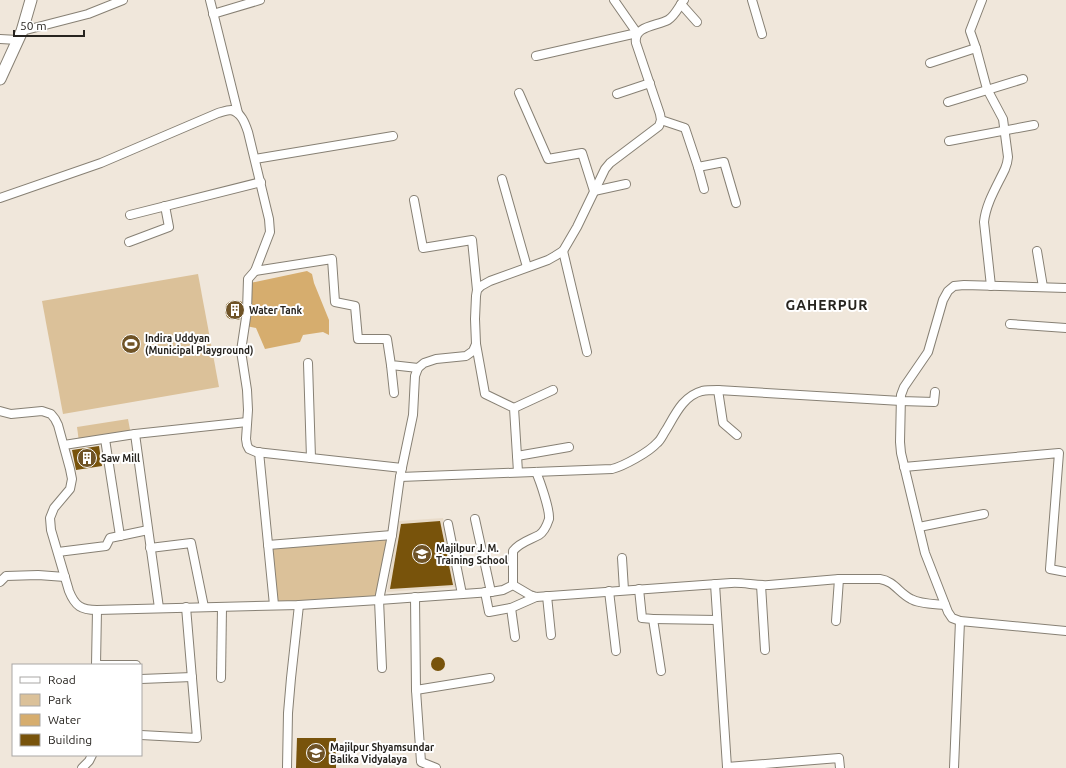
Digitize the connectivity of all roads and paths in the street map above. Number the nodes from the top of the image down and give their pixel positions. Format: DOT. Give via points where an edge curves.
graph roads {
  1 [pos="31,0"];
  2 [pos="123,0"];
  3 [pos="210,0"];
  4 [pos="260,0"];
  5 [pos="614,0"];
  6 [pos="752,0"];
  7 [pos="982,0"];
  8 [pos="682,2"];
  9 [pos="214,14"];
  10 [pos="698,22"];
  11 [pos="637,33"];
  12 [pos="762,34"];
  13 [pos="20,36"];
  14 [pos="0,39"];
  15 [pos="976,48"];
  16 [pos="536,56"];
  17 [pos="930,63"];
  18 [pos="0,79"];
  19 [pos="1023,79"];
  20 [pos="650,83"];
  21 [pos="987,89"];
  22 [pos="519,93"];
  23 [pos="617,94"];
  24 [pos="948,102"];
  25 [pos="238,113"];
  26 [pos="661,120"];
  27 [pos="1034,125"];
  28 [pos="1005,130"];
  29 [pos="393,136"];
  30 [pos="949,141"];
  31 [pos="255,159"];
  32 [pos="698,167"];
  33 [pos="502,179"];
  34 [pos="261,182"];
  35 [pos="626,184"];
  36 [pos="704,189"];
  37 [pos="594,191"];
  38 [pos="0,198"];
  39 [pos="414,200"];
  40 [pos="736,203"];
  41 [pos="165,206"];
  42 [pos="130,215"];
  43 [pos="129,242"];
  44 [pos="563,251"];
  45 [pos="1037,251"];
  46 [pos="527,267"];
  47 [pos="254,271"];
  48 [pos="991,286"];
  49 [pos="1043,287"];
  50 [pos="1066,288"];
  51 [pos="477,290"];
  52 [pos="1010,324"];
  53 [pos="1066,328"];
  54 [pos="476,344"];
  55 [pos="587,352"];
  56 [pos="308,363"];
  57 [pos="391,365"];
  58 [pos="418,368"];
  59 [pos="552,390"];
  60 [pos="718,390"];
  61 [pos="935,392"];
  62 [pos="394,393"];
  63 [pos="901,401"];
  64 [pos="514,408"];
  65 [pos="0,411"];
  66 [pos="247,422"];
  67 [pos="135,434"];
  68 [pos="737,435"];
  69 [pos="106,439"];
  70 [pos="64,445"];
  71 [pos="569,447"];
  72 [pos="259,452"];
  73 [pos="517,456"];
  74 [pos="311,458"];
  75 [pos="904,467"];
  76 [pos="401,472"];
  77 [pos="518,472"];
  78 [pos="536,472"];
  79 [pos="984,514"];
  80 [pos="475,519"];
  81 [pos="448,524"];
  82 [pos="919,527"];
  83 [pos="148,530"];
  84 [pos="392,535"];
  85 [pos="120,536"];
  86 [pos="268,546"];
  87 [pos="150,548"];
  88 [pos="58,552"];
  89 [pos="622,558"];
  90 [pos="1066,572"];
  91 [pos="65,576"];
  92 [pos="839,580"];
  93 [pos="0,582"];
  94 [pos="715,584"];
  95 [pos="513,585"];
  96 [pos="761,586"];
  97 [pos="639,589"];
  98 [pos="624,590"];
  99 [pos="488,592"];
  100 [pos="609,592"];
  101 [pos="462,594"];
  102 [pos="547,596"];
  103 [pos="415,597"];
  104 [pos="536,597"];
  105 [pos="379,600"];
  106 [pos="274,605"];
  107 [pos="299,605"];
  108 [pos="945,605"];
  109 [pos="204,607"];
  110 [pos="222,607"];
  111 [pos="159,608"];
  112 [pos="186,608"];
  113 [pos="511,608"];
  114 [pos="97,610"];
  115 [pos="653,619"];
  116 [pos="717,620"];
  117 [pos="836,621"];
  118 [pos="960,621"];
  119 [pos="1066,631"];
  120 [pos="550,635"];
  121 [pos="515,637"];
  122 [pos="765,650"];
  123 [pos="616,651"];
  124 [pos="96,664"];
  125 [pos="382,668"];
  126 [pos="661,671"];
  127 [pos="192,677"];
  128 [pos="221,678"];
  129 [pos="490,678"];
  130 [pos="142,679"];
  131 [pos="416,690"];
  132 [pos="142,735"];
  133 [pos="92,756"];
  134 [pos="727,767"];
  135 [pos="82,768"];
  136 [pos="287,768"];
  137 [pos="436,768"];
  138 [pos="840,768"];
  139 [pos="954,768"];
  1 -- 13 [label="main road"];
  2 -- 13 [label="street"];
  3 -- 9 [label="street"];
  4 -- 9 [label="street"];
  5 -- 11 [label="street"];
  6 -- 12 [label="street"];
  7 -- 15 [label="street" via="970,31"];
  8 -- 10 [label="street"];
  8 -- 11 [label="street" via="669,20"];
  9 -- 25 [label="street"];
  11 -- 16 [label="street"];
  11 -- 20 [label="street" via="636,43"];
  13 -- 14 [label="street"];
  13 -- 18 [label="main road"];
  15 -- 17 [label="street"];
  15 -- 21 [label="street"];
  19 -- 21 [label="street"];
  20 -- 23 [label="street"];
  20 -- 26 [label="street"];
  21 -- 24 [label="street"];
  21 -- 28 [label="street" via="1003,119"];
  22 -- 37 [label="street" via="548,159 582,153"];
  25 -- 31 [label="street" via="244,121"];
  25 -- 38 [label="street" via="230,110 218,113 101,163"];
  26 -- 32 [label="street" via="685,128"];
  26 -- 37 [label="street" via="654,131 604,169"];
  27 -- 28 [label="street"];
  28 -- 30 [label="street"];
  28 -- 48 [label="street" via="1007,163 987,206 984,222"];
  29 -- 31 [label="street"];
  31 -- 34 [label="street"];
  32 -- 36 [label="street"];
  32 -- 40 [label="street" via="724,162"];
  33 -- 46 [label="street"];
  34 -- 41 [label="street"];
  34 -- 47 [label="street" via="270,232"];
  35 -- 37 [label="street"];
  37 -- 44 [label="street"];
  39 -- 51 [label="street" via="422,248 472,240"];
  41 -- 42 [label="street"];
  41 -- 43 [label="street" via="169,227"];
  44 -- 46 [label="street" via="548,260"];
  44 -- 55 [label="street"];
  45 -- 49 [label="street"];
  46 -- 51 [label="street" via="490,281"];
  47 -- 57 [label="street" via="332,259 335,302 355,306 358,339 387,339"];
  47 -- 66 [label="street" via="248,278 247,311 241,351 247,390"];
  48 -- 49 [label="street"];
  48 -- 63 [label="street" via="954,286 948,291 928,352 904,387"];
  49 -- 50 [label="street"];
  51 -- 54 [label="street"];
  52 -- 53 [label="street"];
  54 -- 58 [label="street" via="473,351 466,356 436,360 424,363"];
  54 -- 64 [label="street" via="484,394"];
  56 -- 74 [label="street"];
  57 -- 58 [label="street"];
  57 -- 62 [label="street"];
  58 -- 76 [label="street" via="415,376 413,415"];
  59 -- 64 [label="street"];
  60 -- 63 [label="street"];
  60 -- 68 [label="street" via="723,423"];
  60 -- 78 [label="street" via="704,391 687,399 658,442 619,467"];
  61 -- 63 [label="street" via="934,402"];
  63 -- 75 [label="street" via="900,442"];
  64 -- 73 [label="street"];
  65 -- 70 [label="street" via="11,414 42,411 51,414 58,425"];
  66 -- 67 [label="street"];
  66 -- 72 [label="street" via="247,445 252,451"];
  67 -- 69 [label="street"];
  67 -- 83 [label="street"];
  69 -- 70 [label="street"];
  69 -- 85 [label="street"];
  70 -- 88 [label="street" via="72,479 70,489 54,508 50,518"];
  71 -- 73 [label="street"];
  72 -- 74 [label="street"];
  72 -- 86 [label="street"];
  73 -- 77 [label="street"];
  74 -- 76 [label="street"];
  75 -- 82 [label="street"];
  75 -- 90 [label="street" via="1059,453 1050,569"];
  76 -- 77 [label="street"];
  76 -- 84 [label="street"];
  77 -- 78 [label="street"];
  78 -- 95 [label="street" via="549,518 541,534 513,551"];
  79 -- 82 [label="street"];
  80 -- 99 [label="street"];
  81 -- 101 [label="street"];
  82 -- 108 [label="street" via="925,553"];
  83 -- 85 [label="street"];
  83 -- 87 [label="street"];
  84 -- 86 [label="street"];
  84 -- 105 [label="street"];
  85 -- 88 [label="street" via="110,538 106,546"];
  86 -- 106 [label="street"];
  87 -- 109 [label="street" via="191,543"];
  87 -- 111 [label="street"];
  88 -- 91 [label="street"];
  89 -- 98 [label="street"];
  91 -- 93 [label="street" via="6,576"];
  91 -- 114 [label="street" via="72,600 88,610"];
  92 -- 96 [label="street"];
  92 -- 108 [label="street" via="886,580 912,600"];
  92 -- 117 [label="street"];
  94 -- 96 [label="street" via="737,582"];
  94 -- 97 [label="street"];
  94 -- 116 [label="street"];
  95 -- 99 [label="street" via="503,590"];
  95 -- 104 [label="street"];
  96 -- 122 [label="street"];
  97 -- 98 [label="street"];
  97 -- 115 [label="street" via="642,618"];
  98 -- 100 [label="street"];
  99 -- 101 [label="street"];
  99 -- 113 [label="street" via="489,612"];
  100 -- 102 [label="street"];
  100 -- 123 [label="street"];
  101 -- 103 [label="street"];
  102 -- 104 [label="street"];
  102 -- 120 [label="street"];
  103 -- 105 [label="street"];
  103 -- 131 [label="street"];
  104 -- 113 [label="street"];
  105 -- 107 [label="street"];
  105 -- 125 [label="street"];
  106 -- 107 [label="street"];
  106 -- 110 [label="street"];
  107 -- 136 [label="street" via="288,706"];
  108 -- 118 [label="street" via="952,618"];
  109 -- 110 [label="street"];
  109 -- 112 [label="street"];
  110 -- 128 [label="street"];
  111 -- 112 [label="street"];
  111 -- 114 [label="street"];
  112 -- 127 [label="street"];
  113 -- 121 [label="street"];
  114 -- 124 [label="street"];
  115 -- 116 [label="street"];
  115 -- 126 [label="street"];
  116 -- 134 [label="street"];
  118 -- 119 [label="street"];
  118 -- 139 [label="street"];
  127 -- 130 [label="street"];
  127 -- 132 [label="street" via="197,738"];
  129 -- 131 [label="street"];
  131 -- 137 [label="street" via="421,762"];
  133 -- 135 [label="street"];
  134 -- 138 [label="street" via="839,758"];
}
